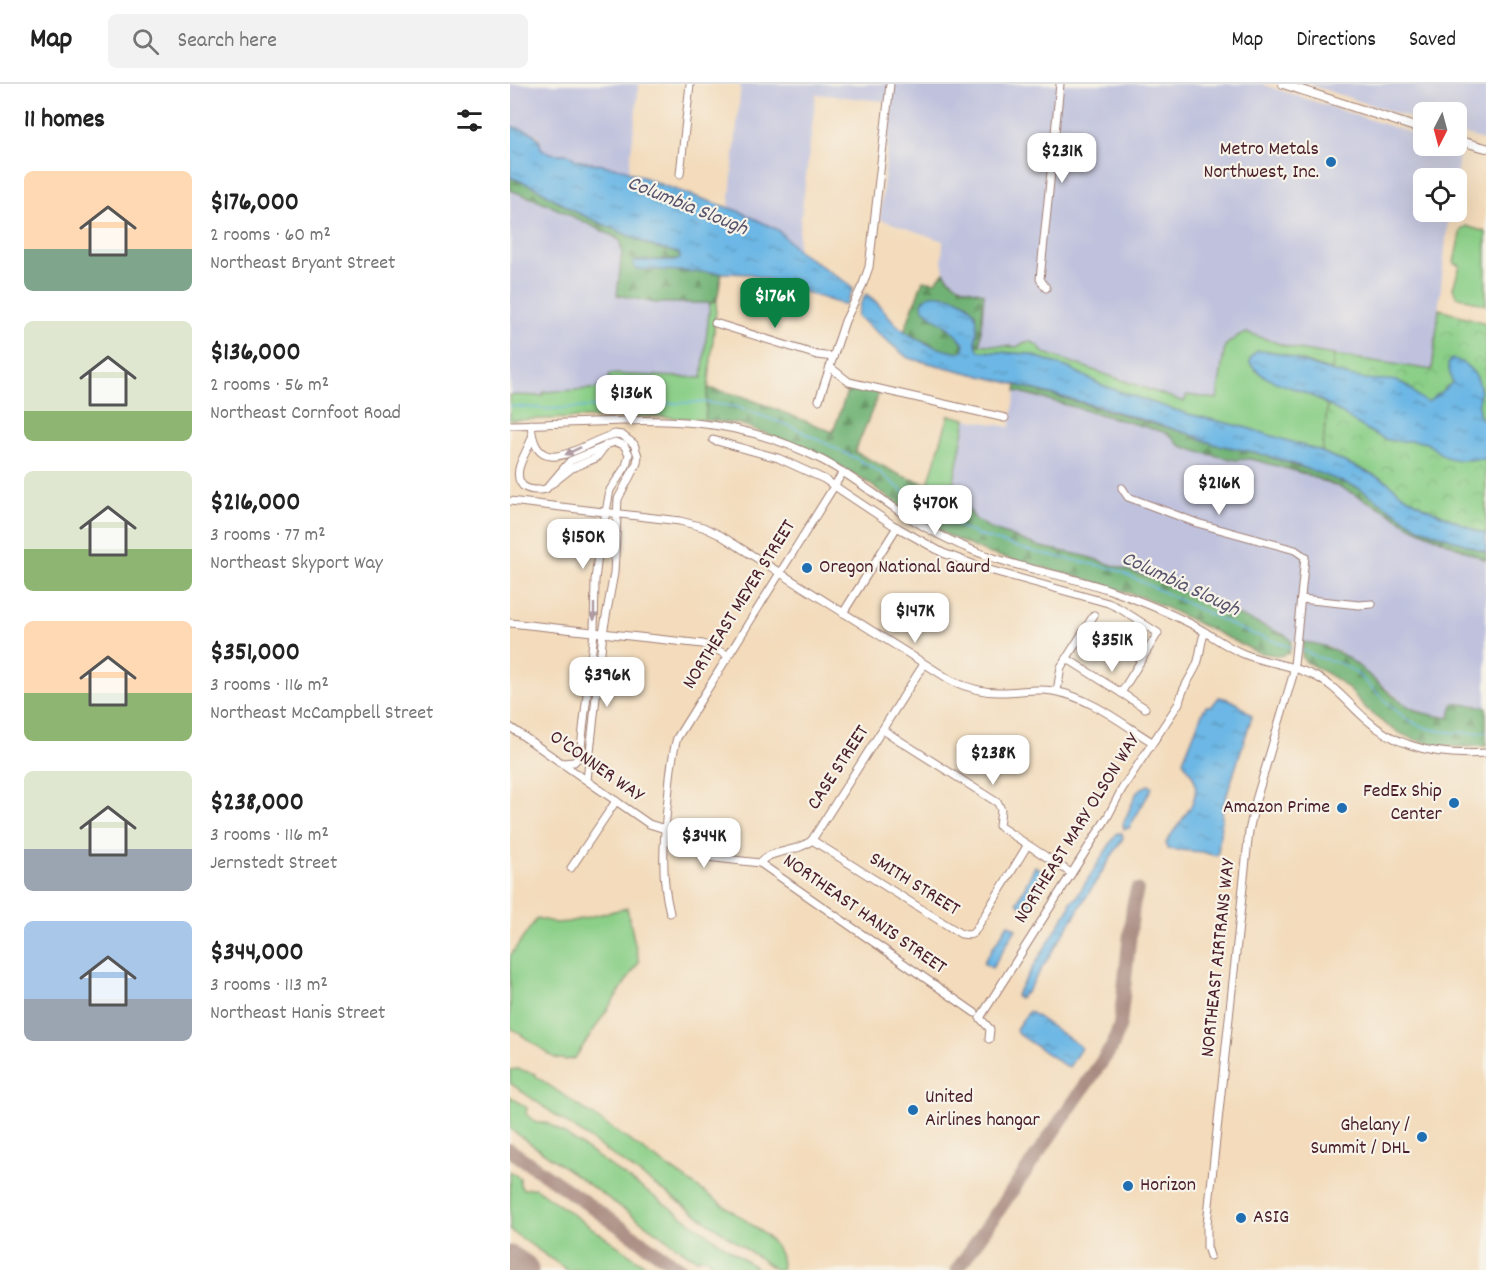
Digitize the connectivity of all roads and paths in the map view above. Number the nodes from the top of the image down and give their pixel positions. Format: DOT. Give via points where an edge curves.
graph roads {
  1 [pos="690,84"];
  2 [pos="890,84"];
  3 [pos="1060,84"];
  4 [pos="1283,84"];
  5 [pos="1413,126"];
  6 [pos="1467,143"];
  7 [pos="1486,148"];
  8 [pos="680,174"];
  9 [pos="1046,288"];
  10 [pos="715,323"];
  11 [pos="833,357"];
  12 [pos="830,367"];
  13 [pos="819,400"];
  14 [pos="1005,418"];
  15 [pos="531,424"];
  16 [pos="510,425"];
  17 [pos="532,437"];
  18 [pos="713,441"];
  19 [pos="843,472"];
  20 [pos="835,486"];
  21 [pos="1122,488"];
  22 [pos="513,502"];
  23 [pos="607,513"];
  24 [pos="616,514"];
  25 [pos="897,527"];
  26 [pos="780,573"];
  27 [pos="1301,599"];
  28 [pos="1372,604"];
  29 [pos="843,613"];
  30 [pos="1094,615"];
  31 [pos="510,623"];
  32 [pos="594,632"];
  33 [pos="1097,632"];
  34 [pos="1205,632"];
  35 [pos="603,633"];
  36 [pos="728,655"];
  37 [pos="1066,658"];
  38 [pos="1142,659"];
  39 [pos="924,664"];
  40 [pos="1294,668"];
  41 [pos="1056,692"];
  42 [pos="1121,693"];
  43 [pos="1145,708"];
  44 [pos="510,727"];
  45 [pos="882,730"];
  46 [pos="1152,742"];
  47 [pos="1486,753"];
  48 [pos="580,756"];
  49 [pos="562,763"];
  50 [pos="579,775"];
  51 [pos="587,780"];
  52 [pos="616,801"];
  53 [pos="665,829"];
  54 [pos="812,840"];
  55 [pos="1027,846"];
  56 [pos="760,863"];
  57 [pos="572,868"];
  58 [pos="1071,873"];
  59 [pos="670,913"];
  60 [pos="975,1013"];
  61 [pos="989,1039"];
  62 [pos="1210,1256"];
  1 -- 8 [label="street"];
  2 -- 11 [label="street" via="869,267"];
  3 -- 9 [label="street" via="1040,279"];
  4 -- 5 [label="main road"];
  6 -- 7 [label="main road"];
  10 -- 11 [label="street" via="817,356"];
  11 -- 12 [label="street"];
  12 -- 13 [label="street"];
  12 -- 14 [label="street" via="849,382"];
  15 -- 16 [label="street"];
  15 -- 17 [label="street"];
  15 -- 19 [label="street" via="659,419 716,425 786,444"];
  17 -- 23 [label="street" via="516,467 517,478 526,488 538,491 553,483 570,461 606,445 624,445 629,454 610,490"];
  24 -- 17 [label="street, one-way" via="621,491 637,463 634,444 615,434 555,458 543,455"];
  18 -- 20 [label="street" via="778,458"];
  19 -- 20 [label="street, NORTHEAST MEYER STREET"];
  19 -- 34 [label="street" via="915,521 968,548 1112,591 1165,611"];
  20 -- 25 [label="street"];
  20 -- 26 [label="street, NORTHEAST MEYER STREET"];
  21 -- 27 [label="street, NORTHEAST AIRTRANS WAY" via="1128,497 1197,523 1303,554"];
  22 -- 23 [label="street"];
  23 -- 24 [label="street"];
  23 -- 32 [label="street, one-way" via="595,580"];
  24 -- 26 [label="street" via="684,521 703,527"];
  24 -- 35 [label="street" via="614,573"];
  25 -- 29 [label="street"];
  25 -- 38 [label="street" via="943,554 1119,608 1158,633"];
  26 -- 29 [label="street"];
  26 -- 36 [label="street, NORTHEAST MEYER STREET"];
  27 -- 28 [label="street"];
  27 -- 40 [label="street, NORTHEAST AIRTRANS WAY"];
  29 -- 39 [label="street"];
  30 -- 37 [label="street"];
  31 -- 32 [label="street"];
  32 -- 35 [label="street"];
  32 -- 48 [label="street"];
  33 -- 38 [label="street"];
  34 -- 40 [label="street" via="1244,654"];
  34 -- 46 [label="street, NORTHEAST MARY OLSON WAY" via="1197,663 1179,703"];
  35 -- 36 [label="street" via="703,644"];
  35 -- 51 [label="street"];
  36 -- 53 [label="street, NORTHEAST MEYER STREET" via="677,738"];
  37 -- 41 [label="street"];
  37 -- 42 [label="street"];
  38 -- 42 [label="street"];
  39 -- 41 [label="street" via="977,690"];
  39 -- 45 [label="street, CASE STREET"];
  40 -- 47 [label="street" via="1329,684 1370,723 1406,744 1442,753"];
  40 -- 62 [label="street, NORTHEAST AIRTRANS WAY" via="1249,831 1207,1224"];
  41 -- 46 [label="street" via="1092,705"];
  42 -- 43 [label="street"];
  44 -- 49 [label="street, O'CONNER WAY"];
  45 -- 54 [label="street, CASE STREET"];
  45 -- 55 [label="street" via="998,803 999,826"];
  46 -- 58 [label="street, NORTHEAST MARY OLSON WAY"];
  48 -- 49 [label="street" via="571,763"];
  48 -- 50 [label="street"];
  49 -- 50 [label="street, O'CONNER WAY"];
  50 -- 51 [label="street, O'CONNER WAY"];
  51 -- 52 [label="street, O'CONNER WAY"];
  52 -- 53 [label="street, O'CONNER WAY" via="649,824"];
  52 -- 57 [label="street"];
  53 -- 56 [label="street, NORTHEAST HANIS STREET" via="707,857"];
  53 -- 59 [label="street, NORTHEAST MEYER STREET" via="662,871"];
  54 -- 55 [label="street, SMITH STREET" via="967,935 975,931"];
  54 -- 56 [label="street, CASE STREET" via="766,857"];
  55 -- 58 [label="street"];
  56 -- 60 [label="street, NORTHEAST HANIS STREET"];
  58 -- 61 [label="street, NORTHEAST MARY OLSON WAY" via="980,1018 990,1029"];
}
